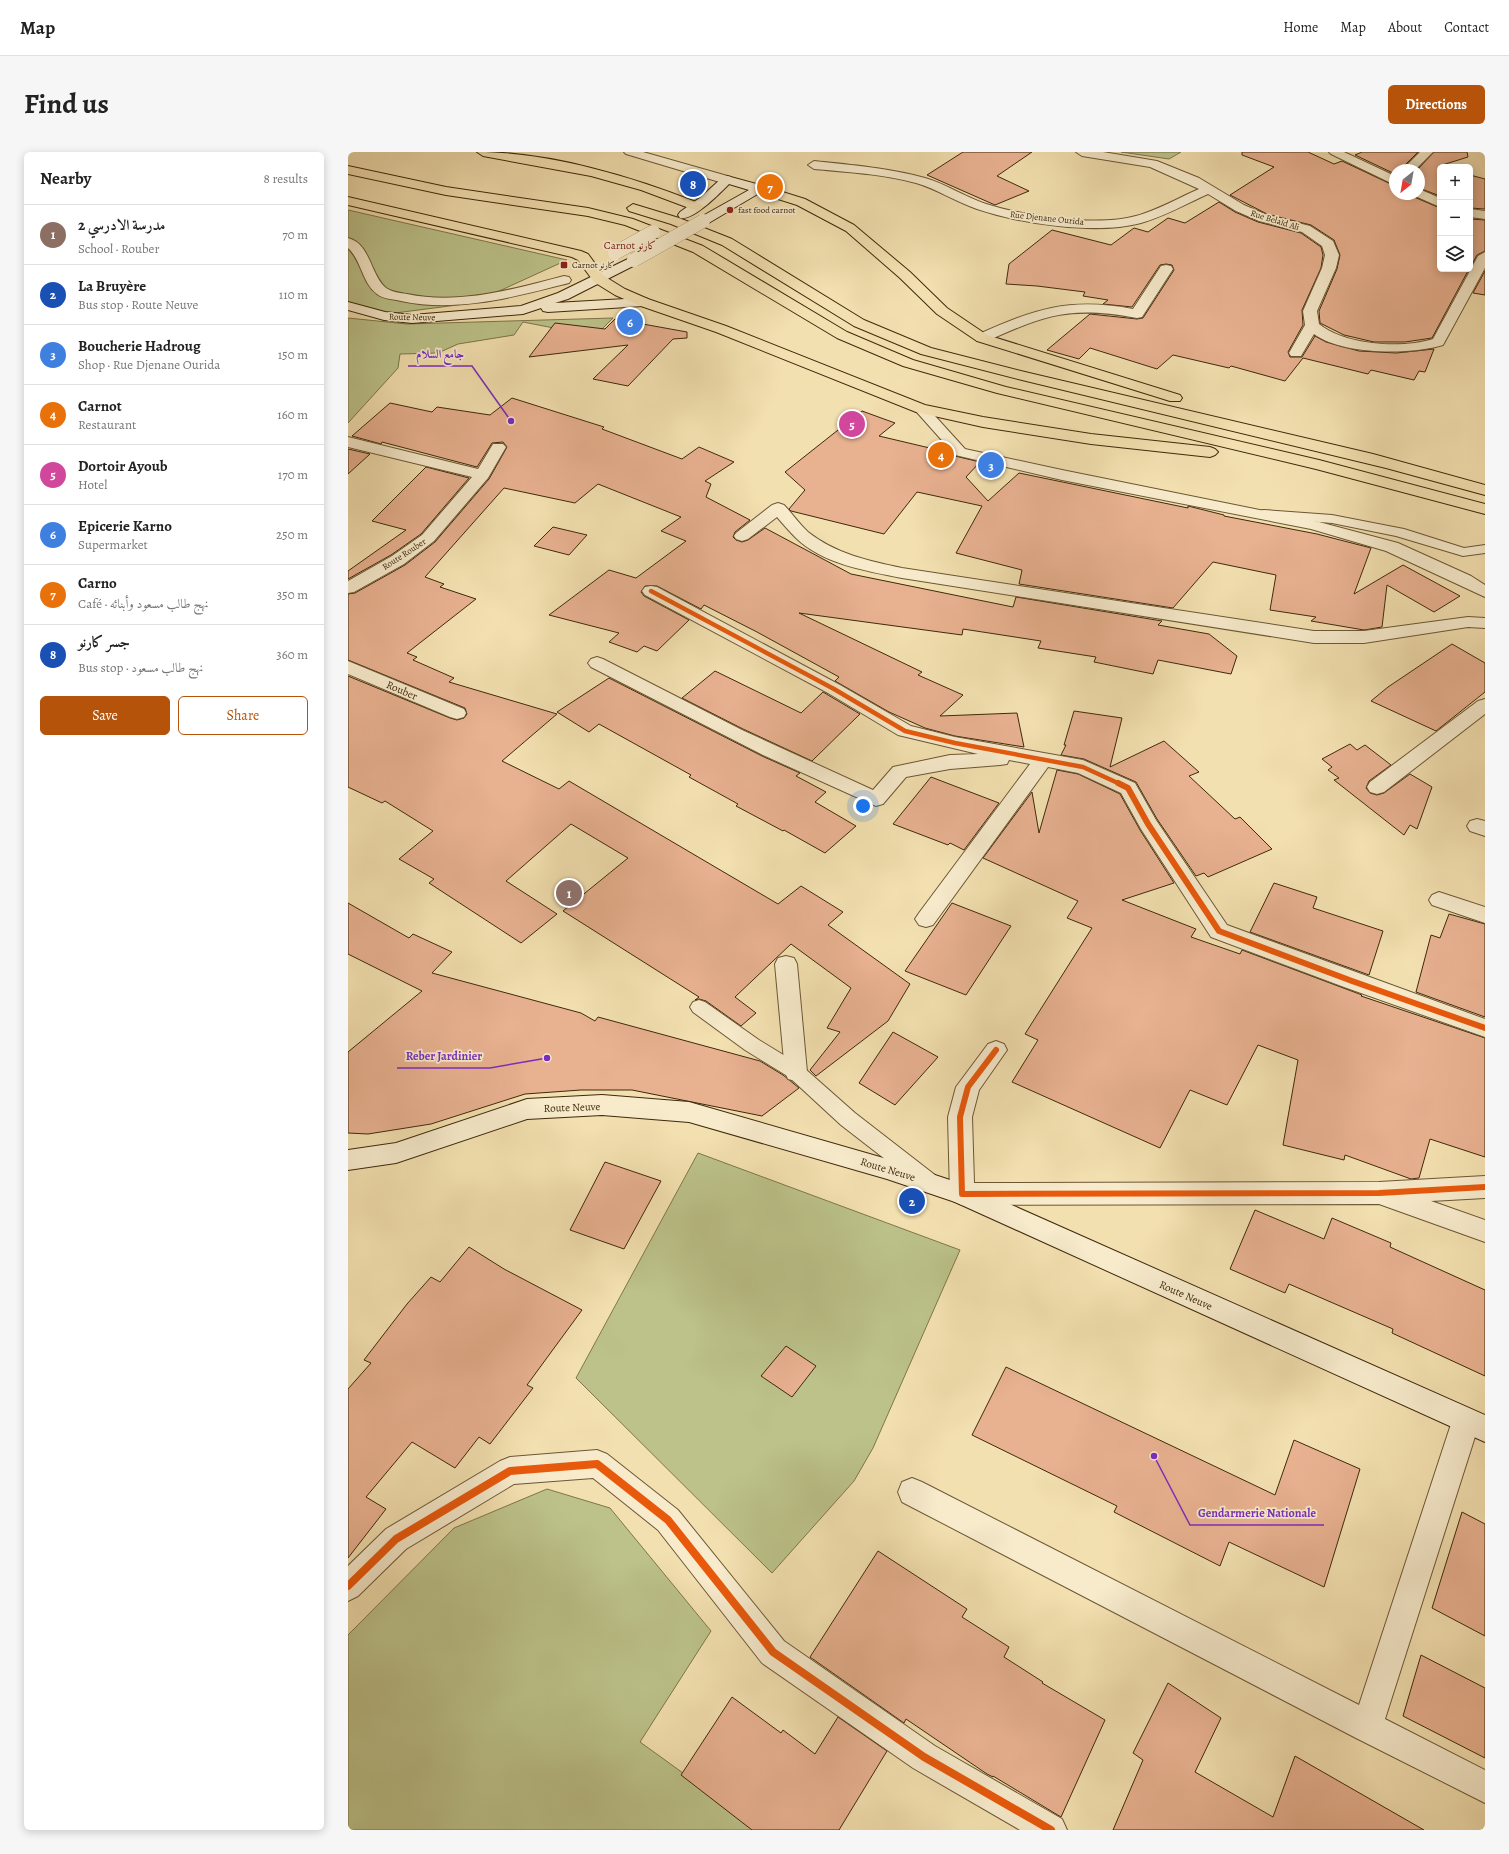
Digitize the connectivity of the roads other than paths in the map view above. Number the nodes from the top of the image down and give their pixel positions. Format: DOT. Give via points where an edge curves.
graph roads {
  1 [pos="483,152"];
  2 [pos="630,152"];
  3 [pos="1082,152"];
  4 [pos="1335,152"];
  5 [pos="1427,152"];
  6 [pos="351,164"];
  7 [pos="382,164"];
  8 [pos="1414,164"];
  9 [pos="814,165"];
  10 [pos="1389,178"];
  11 [pos="727,180"];
  12 [pos="496,185"];
  13 [pos="1208,189"];
  14 [pos="760,190"];
  15 [pos="1425,195"];
  16 [pos="348,201"];
  17 [pos="1437,201"];
  18 [pos="604,202"];
  19 [pos="622,206"];
  20 [pos="697,207"];
  21 [pos="1473,213"];
  22 [pos="1485,215"];
  23 [pos="708,217"];
  24 [pos="348,242"];
  25 [pos="612,255"];
  26 [pos="1485,256"];
  27 [pos="630,262"];
  28 [pos="590,268"];
  29 [pos="1166,269"];
  30 [pos="599,279"];
  31 [pos="564,280"];
  32 [pos="644,302"];
  33 [pos="348,306"];
  34 [pos="523,310"];
  35 [pos="478,314"];
  36 [pos="1312,326"];
  37 [pos="982,338"];
  38 [pos="1296,353"];
  39 [pos="921,409"];
  40 [pos="348,442"];
  41 [pos="498,447"];
  42 [pos="1386,463"];
  43 [pos="482,475"];
  44 [pos="1413,489"];
  45 [pos="1485,490"];
  46 [pos="1485,509"];
  47 [pos="1261,514"];
  48 [pos="742,536"];
  49 [pos="1485,549"];
  50 [pos="348,588"];
  51 [pos="651,591"];
  52 [pos="1485,592"];
  53 [pos="1485,622"];
  54 [pos="598,664"];
  55 [pos="348,667"];
  56 [pos="1485,705"];
  57 [pos="457,712"];
  58 [pos="1038,758"];
  59 [pos="1377,787"];
  60 [pos="1439,900"];
  61 [pos="1485,915"];
  62 [pos="926,919"];
  63 [pos="786,964"];
  64 [pos="699,1007"];
  65 [pos="1485,1028"];
  66 [pos="996,1050"];
  67 [pos="796,1072"];
  68 [pos="348,1160"];
  69 [pos="928,1182"];
  70 [pos="1485,1187"];
  71 [pos="1379,1193"];
  72 [pos="962,1194"];
  73 [pos="1485,1231"];
  74 [pos="1476,1425"];
  75 [pos="912,1492"];
  76 [pos="348,1586"];
  77 [pos="1367,1727"];
  78 [pos="1485,1787"];
  79 [pos="1051,1830"];
  1 -- 20 [label="highway" via="541,161 664,193"];
  2 -- 11 [label="street"];
  3 -- 13 [label="street, Rue Belaïd Ali" via="1153,164 1195,180"];
  4 -- 10 [label="street"];
  5 -- 8 [label="street"];
  6 -- 7 [label="highway"];
  6 -- 44 [label="highway" via="446,191 588,212 629,222 698,249 842,335 908,363 1002,390"];
  9 -- 13 [label="street, Rue Djenane Ourida" via="893,175 922,182 1002,213 1093,223 1128,222"];
  11 -- 14 [label="street"];
  11 -- 20 [label="street"];
  12 -- 18 [label="highway"];
  13 -- 36 [label="street, Rue Belaïd Ali" via="1263,218 1306,229 1330,246 1332,255 1329,268 1310,311"];
  14 -- 20 [label="street"];
  14 -- 23 [label="street"];
  14 -- 37 [label="highway" via="801,202 850,228 905,275 942,312"];
  15 -- 17 [label="street"];
  16 -- 28 [label="highway" via="576,254 583,257"];
  19 -- 42 [label="highway" via="675,221 727,242 859,323 926,351"];
  20 -- 23 [label="street"];
  20 -- 25 [label="street, bridge"];
  21 -- 22 [label="street"];
  23 -- 27 [label="street, bridge"];
  24 -- 31 [label="street" via="357,249 383,292 411,300 431,302 475,298"];
  25 -- 27 [label="street"];
  25 -- 28 [label="street"];
  26 -- 36 [label="street" via="1441,338 1429,346 1393,347 1356,343 1326,336"];
  27 -- 30 [label="street"];
  28 -- 30 [label="highway"];
  28 -- 31 [label="street"];
  29 -- 37 [label="street" via="1137,314 1093,307 1062,309 1033,316"];
  30 -- 32 [label="highway" via="620,292"];
  30 -- 34 [label="street" via="564,296"];
  31 -- 35 [label="street"];
  32 -- 34 [label="street"];
  32 -- 39 [label="highway"];
  33 -- 35 [label="street, Route Neuve" via="384,316 412,318"];
  34 -- 35 [label="street, Route Neuve"];
  36 -- 38 [label="street"];
  37 -- 42 [label="highway"];
  39 -- 44 [label="highway" via="1084,438 1263,458"];
  39 -- 47 [label="street" via="960,452"];
  40 -- 43 [label="street"];
  41 -- 43 [label="street, Route Rouber"];
  42 -- 45 [label="highway"];
  43 -- 50 [label="street, Route Rouber" via="428,538 398,560"];
  44 -- 46 [label="highway"];
  47 -- 49 [label="lane" via="1332,519 1399,532 1463,552"];
  47 -- 52 [label="street" via="1313,525 1392,547 1465,580"];
  48 -- 53 [label="street" via="778,508 802,535 827,552 862,565 1314,637 1364,637 1468,622"];
  51 -- 58 [label="street" via="834,689 905,731"];
  54 -- 58 [label="street" via="685,711 876,799 900,772 950,762"];
  55 -- 57 [label="street, Rouber"];
  56 -- 59 [label="street"];
  58 -- 62 [label="street"];
  58 -- 65 [label="street" via="1083,767 1128,788 1148,824 1219,931"];
  60 -- 61 [label="street"];
  63 -- 67 [label="street"];
  64 -- 67 [label="lane" via="752,1045"];
  66 -- 72 [label="street" via="968,1086 960,1117"];
  67 -- 69 [label="lane" via="848,1119"];
  68 -- 69 [label="street, Route Neuve" via="396,1153 527,1109 602,1105 689,1112"];
  69 -- 72 [label="street, Route Neuve"];
  70 -- 71 [label="street"];
  71 -- 72 [label="street"];
  71 -- 73 [label="street"];
  72 -- 74 [label="street, Route Neuve"];
  74 -- 77 [label="street"];
  75 -- 77 [label="street"];
  76 -- 79 [label="street" via="396,1539 510,1471 597,1464 668,1520 773,1652 924,1757"];
  77 -- 78 [label="street"];
}
